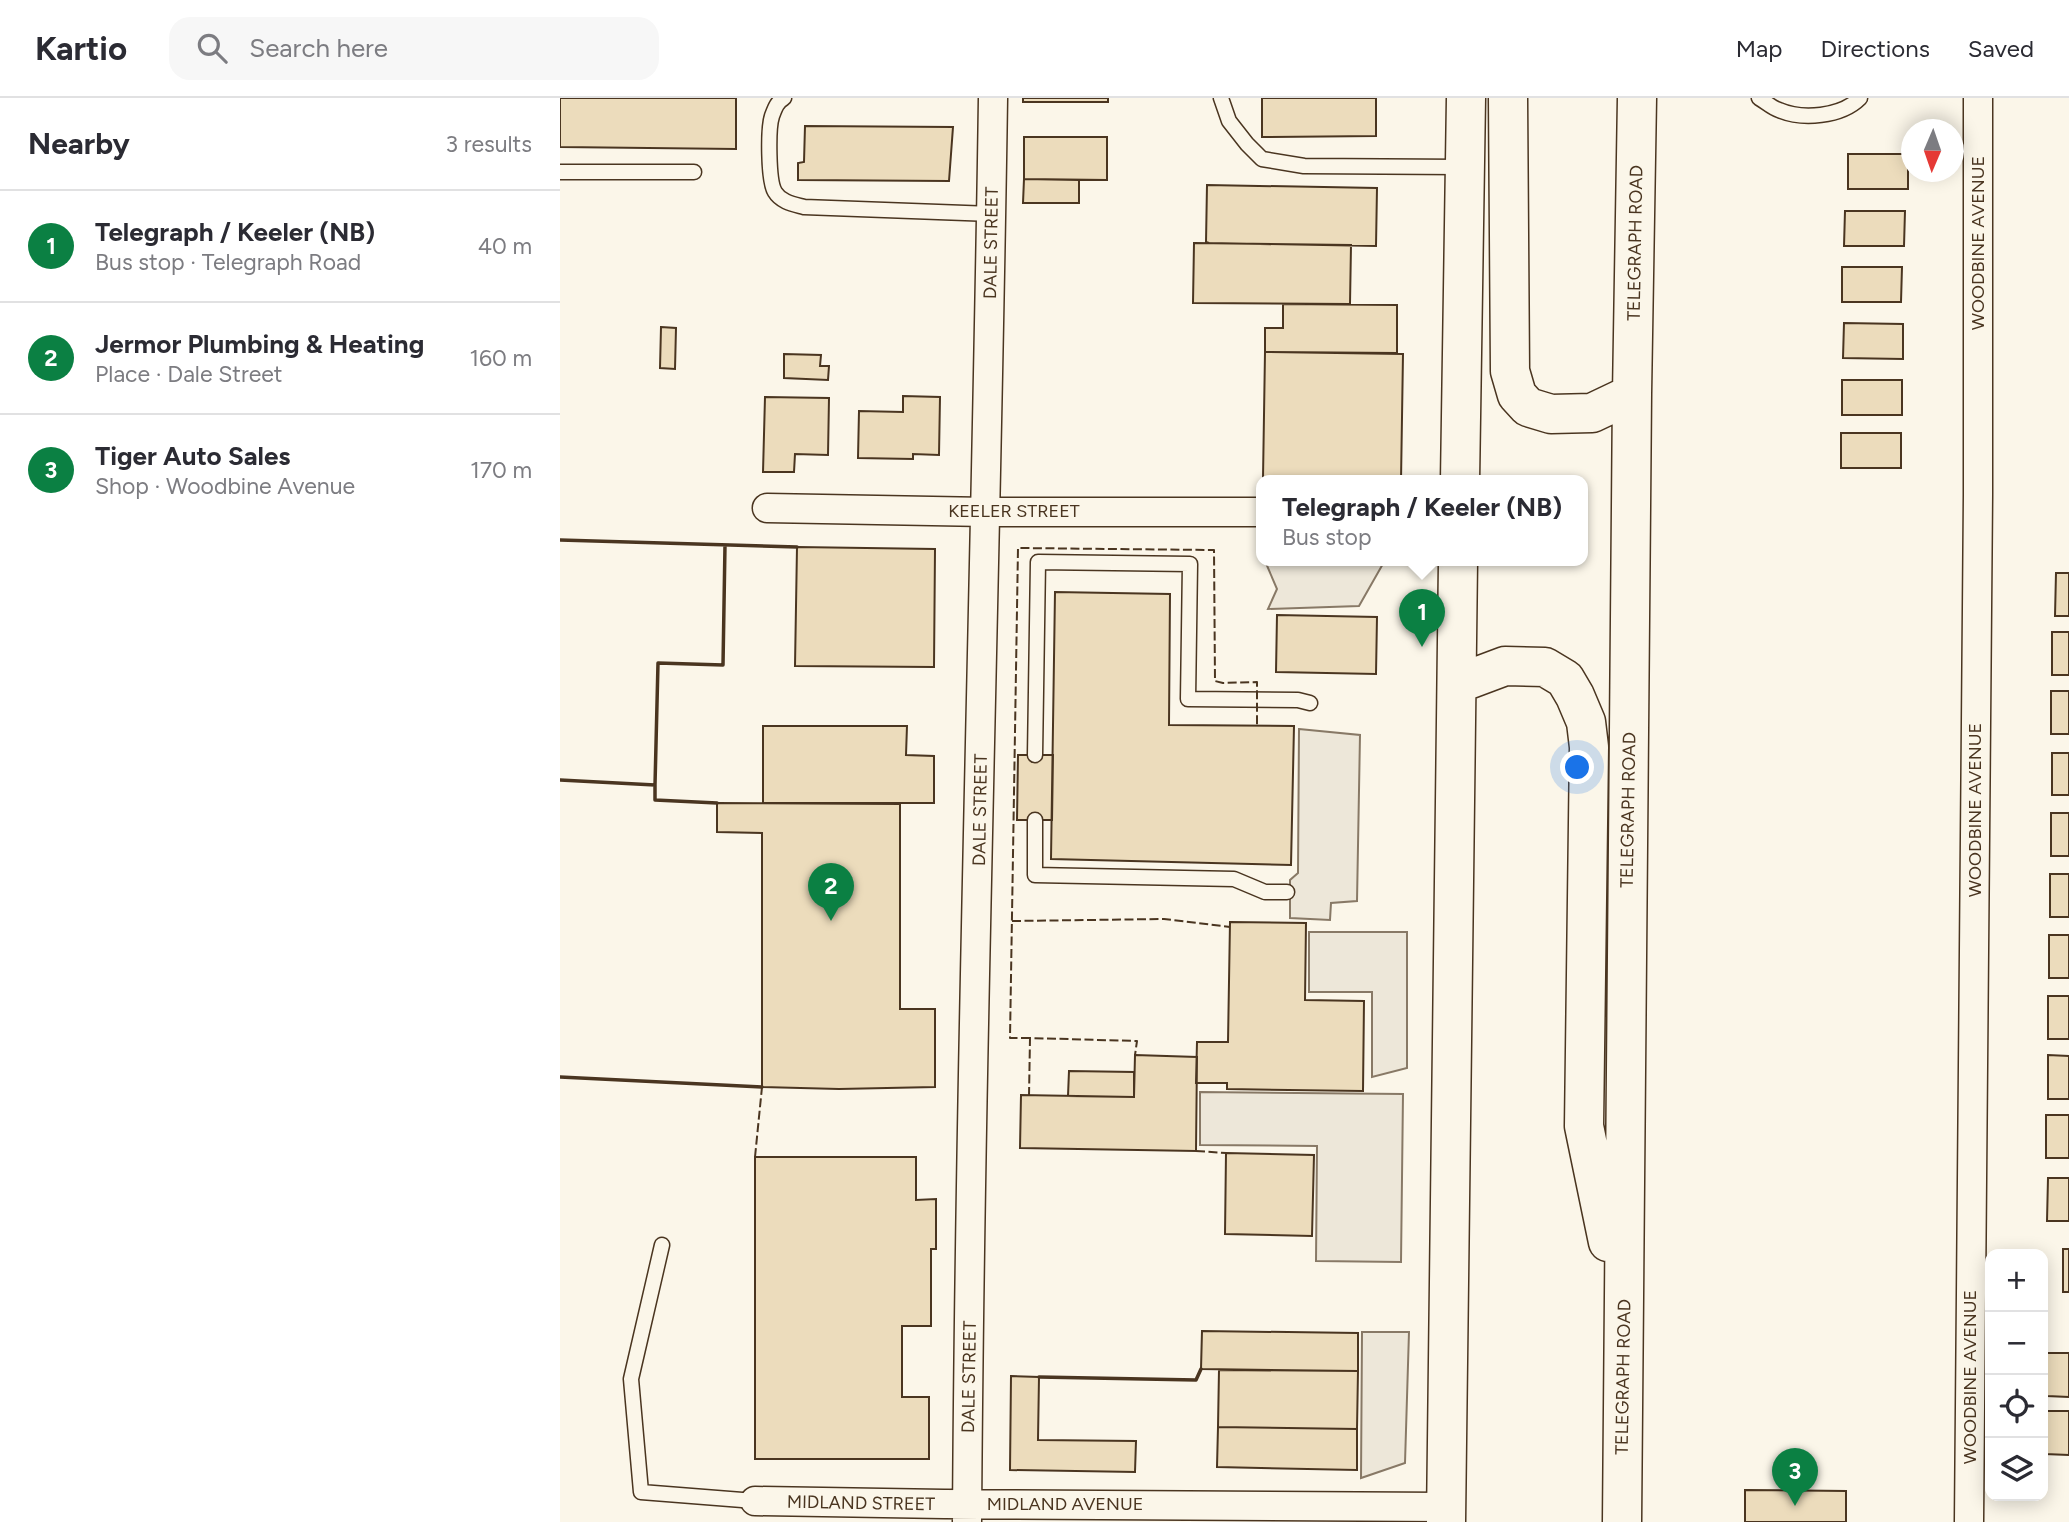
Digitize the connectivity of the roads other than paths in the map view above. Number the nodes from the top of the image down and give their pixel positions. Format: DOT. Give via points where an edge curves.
graph roads {
  1 [pos="784,98"];
  2 [pos="993,98"];
  3 [pos="1221,98"];
  4 [pos="1466,98"];
  5 [pos="1507,98"];
  6 [pos="1637,98"];
  7 [pos="1759,98"];
  8 [pos="1860,98"];
  9 [pos="1978,98"];
  10 [pos="1465,167"];
  11 [pos="560,172"];
  12 [pos="694,173"];
  13 [pos="992,214"];
  14 [pos="1632,394"];
  15 [pos="1460,475"];
  16 [pos="767,508"];
  17 [pos="987,512"];
  18 [pos="1256,512"];
  19 [pos="1458,566"];
  20 [pos="1457,684"];
  21 [pos="1310,703"];
  22 [pos="1035,755"];
  23 [pos="1035,820"];
  24 [pos="1287,892"];
  25 [pos="662,1245"];
  26 [pos="1624,1316"];
  27 [pos="755,1501"];
  28 [pos="967,1513"];
  29 [pos="1449,1517"];
  30 [pos="1622,1522"];
  31 [pos="1969,1522"];
  1 -- 13 [label="lane" via="778,101 771,119 770,180 786,202 804,207"];
  2 -- 13 [label="street, DALE STREET"];
  3 -- 10 [label="lane" via="1229,121 1262,159 1304,166"];
  4 -- 10 [label="main road"];
  5 -- 14 [label="main road" via="1510,371 1517,395 1528,407 1551,414 1592,413"];
  6 -- 14 [label="main road, TELEGRAPH ROAD"];
  7 -- 8 [label="lane" via="1776,110 1807,115 1832,113"];
  9 -- 31 [label="street, WOODBINE AVENUE"];
  10 -- 15 [label="main road"];
  11 -- 12 [label="lane"];
  13 -- 17 [label="street, DALE STREET"];
  14 -- 26 [label="main road, TELEGRAPH ROAD"];
  16 -- 17 [label="street, KEELER STREET"];
  17 -- 18 [label="street, KEELER STREET"];
  17 -- 28 [label="street, DALE STREET"];
  19 -- 20 [label="main road"];
  20 -- 26 [label="main road" via="1504,666 1545,667 1565,679 1586,722 1584,1126"];
  20 -- 29 [label="main road"];
  21 -- 22 [label="lane" via="1188,699 1190,564 1038,562"];
  23 -- 24 [label="lane" via="1035,874 1234,879 1265,892"];
  25 -- 27 [label="lane" via="631,1379 641,1492"];
  26 -- 30 [label="main road, TELEGRAPH ROAD"];
  27 -- 28 [label="street, MIDLAND STREET"];
  28 -- 29 [label="street, MIDLAND AVENUE" via="1163,1505"];
}
